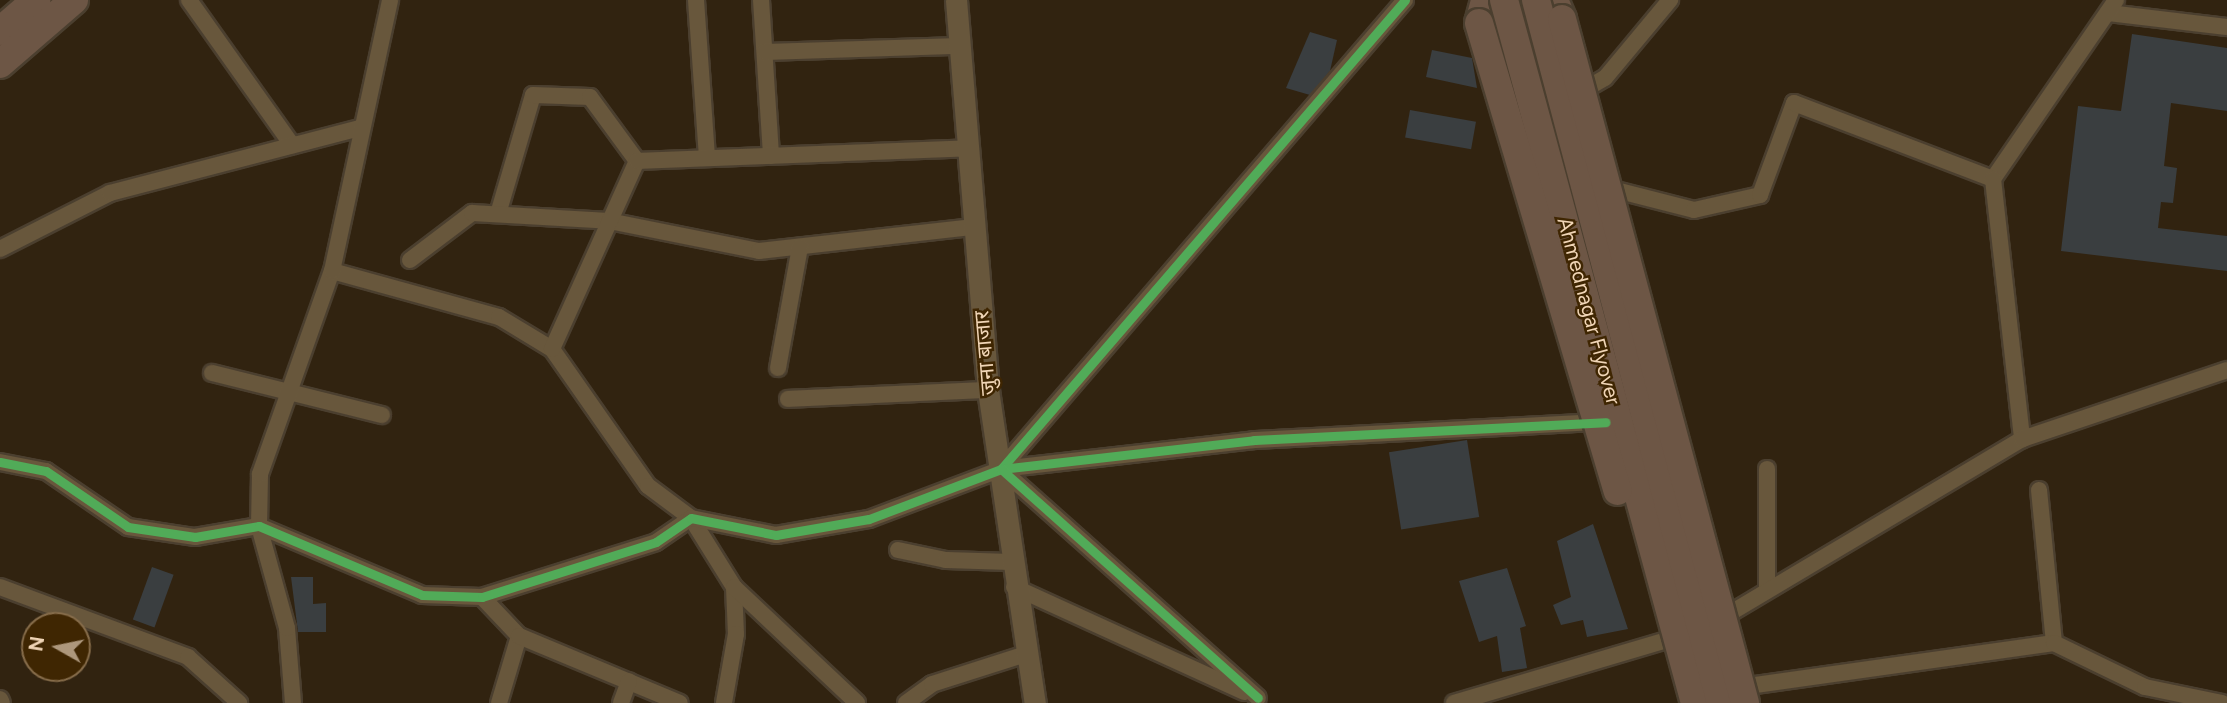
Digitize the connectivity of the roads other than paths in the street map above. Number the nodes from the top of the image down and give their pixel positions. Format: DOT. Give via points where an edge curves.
graph roads {
  1 [pos="36,0"];
  2 [pos="74,0"];
  3 [pos="189,0"];
  4 [pos="390,0"];
  5 [pos="696,0"];
  6 [pos="761,0"];
  7 [pos="956,0"];
  8 [pos="1405,0"];
  9 [pos="1504,0"];
  10 [pos="1536,0"];
  11 [pos="1670,0"];
  12 [pos="1555,6"];
  13 [pos="2112,6"];
  14 [pos="1484,8"];
  15 [pos="2227,27"];
  16 [pos="0,31"];
  17 [pos="960,46"];
  18 [pos="765,52"];
  19 [pos="0,64"];
  20 [pos="1575,96"];
  21 [pos="360,128"];
  22 [pos="292,145"];
  23 [pos="968,148"];
  24 [pos="771,156"];
  25 [pos="707,158"];
  26 [pos="636,161"];
  27 [pos="1993,179"];
  28 [pos="1599,186"];
  29 [pos="498,214"];
  30 [pos="609,221"];
  31 [pos="974,227"];
  32 [pos="800,247"];
  33 [pos="0,249"];
  34 [pos="410,260"];
  35 [pos="332,271"];
  36 [pos="552,349"];
  37 [pos="778,368"];
  38 [pos="2227,370"];
  39 [pos="212,373"];
  40 [pos="988,390"];
  41 [pos="289,391"];
  42 [pos="788,399"];
  43 [pos="382,415"];
  44 [pos="1606,422"];
  45 [pos="2022,439"];
  46 [pos="0,462"];
  47 [pos="1000,468"];
  48 [pos="1767,469"];
  49 [pos="2039,490"];
  50 [pos="691,519"];
  51 [pos="259,526"];
  52 [pos="898,550"];
  53 [pos="1011,562"];
  54 [pos="0,587"];
  55 [pos="734,587"];
  56 [pos="1014,587"];
  57 [pos="1768,590"];
  58 [pos="482,597"];
  59 [pos="1716,621"];
  60 [pos="519,636"];
  61 [pos="1665,642"];
  62 [pos="2053,643"];
  63 [pos="1026,654"];
  64 [pos="629,681"];
  65 [pos="2145,687"];
  66 [pos="1734,699"];
  67 [pos="1262,701"];
  68 [pos="239,703"];
  69 [pos="293,703"];
  70 [pos="499,703"];
  71 [pos="621,703"];
  72 [pos="680,703"];
  73 [pos="724,703"];
  74 [pos="857,703"];
  75 [pos="906,703"];
  76 [pos="1035,703"];
  77 [pos="1454,703"];
  78 [pos="1675,703"];
  79 [pos="1683,703"];
  80 [pos="1695,703"];
  81 [pos="2141,703"];
  82 [pos="2222,703"];
  1 -- 16 [label="highway"];
  2 -- 19 [label="highway"];
  3 -- 22 [label="street"];
  4 -- 21 [label="street"];
  5 -- 25 [label="street"];
  6 -- 18 [label="street"];
  7 -- 17 [label="street, जुना बाजार"];
  8 -- 47 [label="street"];
  9 -- 80 [label="highway, Ahmednagar Flyover, bridge"];
  10 -- 66 [label="highway, Ahmednagar Flyover, bridge"];
  11 -- 20 [label="street" via="1605,78"];
  12 -- 20 [label="street"];
  12 -- 66 [label="highway, bridge"];
  13 -- 15 [label="street"];
  13 -- 27 [label="street"];
  14 -- 44 [label="street"];
  14 -- 78 [label="highway, bridge"];
  17 -- 18 [label="street"];
  17 -- 23 [label="street, जुना बाजार"];
  18 -- 24 [label="street"];
  20 -- 28 [label="street"];
  21 -- 22 [label="street"];
  21 -- 35 [label="street"];
  22 -- 33 [label="street" via="110,193"];
  23 -- 24 [label="street"];
  23 -- 31 [label="street, जुना बाजार"];
  24 -- 25 [label="street"];
  25 -- 26 [label="street"];
  26 -- 29 [label="street" via="590,97 533,95"];
  26 -- 30 [label="street"];
  27 -- 28 [label="street" via="1794,103 1760,195 1694,210"];
  27 -- 45 [label="street"];
  28 -- 59 [label="street"];
  29 -- 30 [label="street"];
  29 -- 34 [label="street" via="472,213"];
  30 -- 32 [label="street" via="759,251"];
  30 -- 36 [label="street"];
  31 -- 32 [label="street"];
  31 -- 40 [label="street, जुना बाजार"];
  32 -- 37 [label="street"];
  35 -- 36 [label="street" via="499,317"];
  35 -- 41 [label="street"];
  36 -- 50 [label="street" via="648,486"];
  38 -- 45 [label="street"];
  39 -- 41 [label="street"];
  40 -- 42 [label="street"];
  40 -- 47 [label="street, जुना बाजार"];
  41 -- 43 [label="street"];
  41 -- 51 [label="street" via="260,474"];
  44 -- 47 [label="street" via="1254,440"];
  44 -- 61 [label="street"];
  45 -- 57 [label="street"];
  46 -- 51 [label="street" via="46,471 128,527 195,537"];
  47 -- 50 [label="street" via="869,519 776,535"];
  47 -- 53 [label="street, जुना बाजार"];
  47 -- 67 [label="street"];
  48 -- 57 [label="street"];
  49 -- 62 [label="street"];
  50 -- 55 [label="street"];
  50 -- 58 [label="street" via="656,542"];
  51 -- 58 [label="street" via="422,595"];
  51 -- 69 [label="street" via="287,628"];
  52 -- 53 [label="street" via="946,560"];
  53 -- 56 [label="street, जुना बाजार"];
  54 -- 68 [label="street" via="188,657"];
  55 -- 73 [label="street" via="736,634"];
  55 -- 74 [label="street"];
  56 -- 63 [label="street, जुना बाजार"];
  56 -- 67 [label="street"];
  57 -- 59 [label="street"];
  58 -- 60 [label="street"];
  59 -- 61 [label="street"];
  59 -- 66 [label="street"];
  60 -- 64 [label="street"];
  60 -- 70 [label="street"];
  61 -- 77 [label="street"];
  61 -- 79 [label="street"];
  62 -- 65 [label="street"];
  62 -- 66 [label="street"];
  63 -- 75 [label="street" via="932,684"];
  63 -- 76 [label="street, जुना बाजार"];
  64 -- 71 [label="street"];
  64 -- 72 [label="street"];
  65 -- 81 [label="street"];
  65 -- 82 [label="street"];
}
